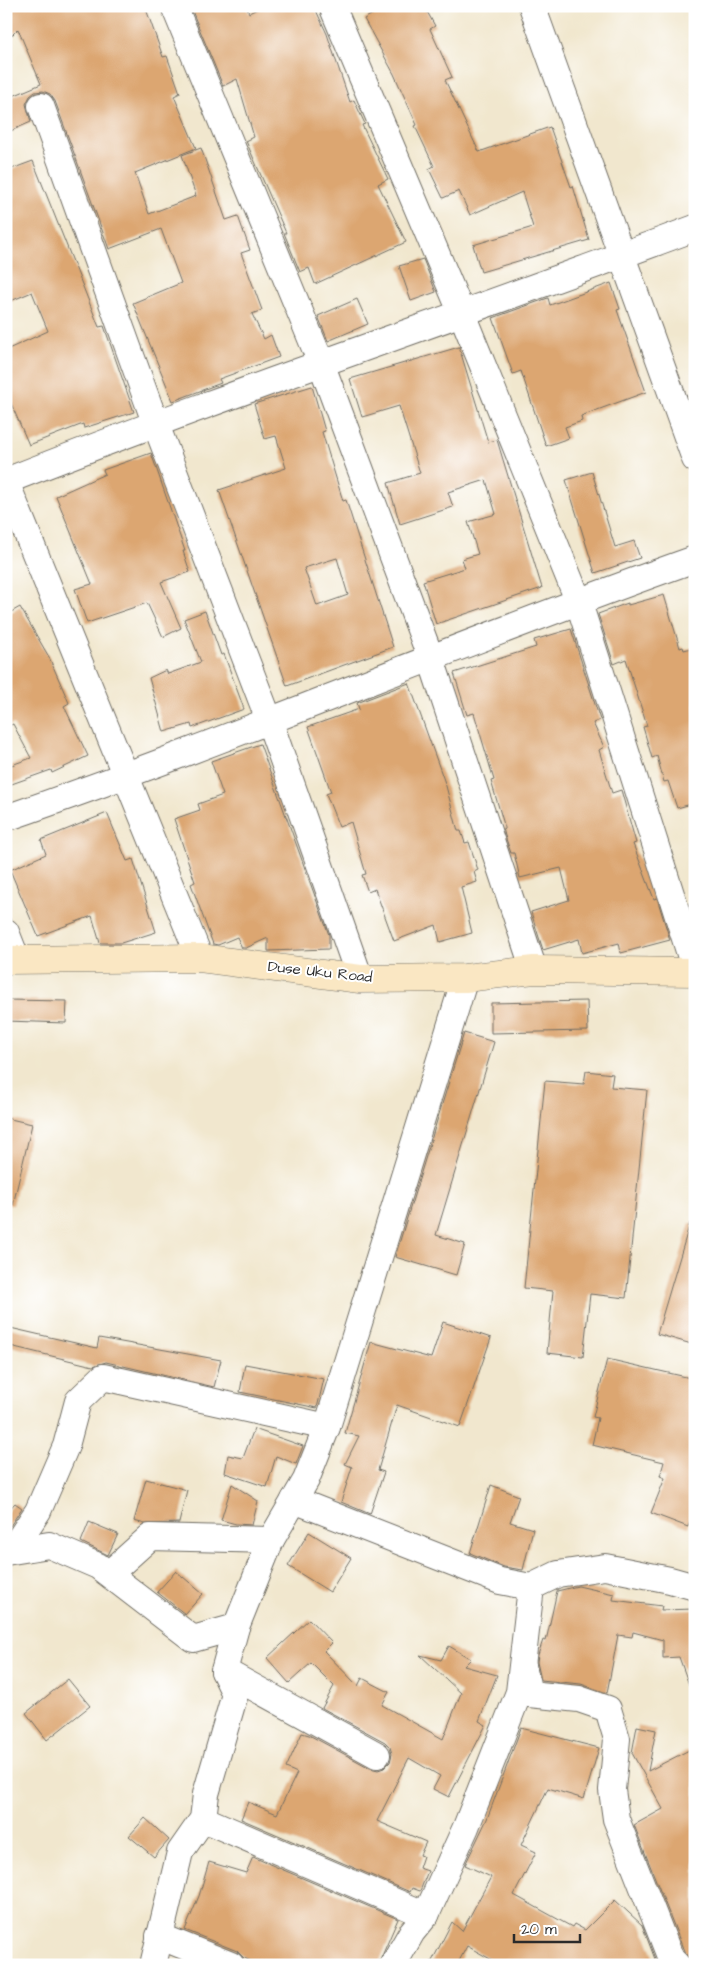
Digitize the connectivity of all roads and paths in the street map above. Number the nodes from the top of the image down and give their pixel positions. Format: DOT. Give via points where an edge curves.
graph roads {
  1 [pos="174,6"];
  2 [pos="332,6"];
  3 [pos="532,6"];
  4 [pos="41,106"];
  5 [pos="695,228"];
  6 [pos="621,256"];
  7 [pos="462,314"];
  8 [pos="321,363"];
  9 [pos="155,422"];
  10 [pos="695,459"];
  11 [pos="6,482"];
  12 [pos="695,559"];
  13 [pos="578,600"];
  14 [pos="431,658"];
  15 [pos="269,720"];
  16 [pos="125,777"];
  17 [pos="6,818"];
  18 [pos="6,932"];
  19 [pos="200,958"];
  20 [pos="12,960"];
  21 [pos="534,970"];
  22 [pos="695,971"];
  23 [pos="465,978"];
  24 [pos="360,979"];
  25 [pos="328,1427"];
  26 [pos="294,1500"];
  27 [pos="271,1540"];
  28 [pos="9,1551"];
  29 [pos="110,1573"];
  30 [pos="531,1586"];
  31 [pos="695,1587"];
  32 [pos="236,1627"];
  33 [pos="522,1663"];
  34 [pos="224,1671"];
  35 [pos="376,1755"];
  36 [pos="203,1819"];
  37 [pos="426,1915"];
  38 [pos="159,1936"];
  39 [pos="670,1963"];
  40 [pos="153,1965"];
  41 [pos="232,1965"];
  42 [pos="393,1965"];
  1 -- 8 [label="street"];
  2 -- 7 [label="street"];
  3 -- 6 [label="street"];
  4 -- 9 [label="street"];
  5 -- 6 [label="street"];
  6 -- 7 [label="street"];
  6 -- 10 [label="street"];
  7 -- 8 [label="street"];
  7 -- 13 [label="street"];
  8 -- 9 [label="street"];
  8 -- 14 [label="street"];
  9 -- 11 [label="street"];
  9 -- 15 [label="street"];
  11 -- 16 [label="street"];
  12 -- 13 [label="street"];
  13 -- 14 [label="street"];
  13 -- 22 [label="street"];
  14 -- 15 [label="street"];
  14 -- 21 [label="street"];
  15 -- 16 [label="street"];
  15 -- 24 [label="street"];
  16 -- 17 [label="street"];
  16 -- 19 [label="street"];
  18 -- 20 [label="street"];
  19 -- 20 [label="street, Duse Uku Road"];
  19 -- 24 [label="street, Duse Uku Road"];
  21 -- 22 [label="street, Duse Uku Road"];
  21 -- 23 [label="street, Duse Uku Road"];
  23 -- 24 [label="street, Duse Uku Road"];
  23 -- 25 [label="street"];
  25 -- 26 [label="street"];
  25 -- 28 [label="street" via="103,1376 78,1401 66,1446 38,1511"];
  26 -- 27 [label="street"];
  26 -- 30 [label="street" via="500,1581"];
  27 -- 29 [label="street" via="150,1537"];
  27 -- 32 [label="street"];
  28 -- 29 [label="street" via="49,1545"];
  29 -- 32 [label="street" via="193,1639"];
  30 -- 31 [label="street" via="558,1574 605,1567"];
  30 -- 33 [label="street"];
  32 -- 34 [label="street"];
  33 -- 37 [label="street" via="520,1692 466,1827"];
  33 -- 39 [label="street" via="529,1694 579,1699 608,1709 617,1739 612,1790 616,1819"];
  34 -- 35 [label="street"];
  34 -- 36 [label="street" via="235,1694 206,1794"];
  36 -- 37 [label="street"];
  36 -- 38 [label="street" via="180,1852"];
  37 -- 42 [label="street"];
  38 -- 40 [label="street"];
  38 -- 41 [label="street"];
}
